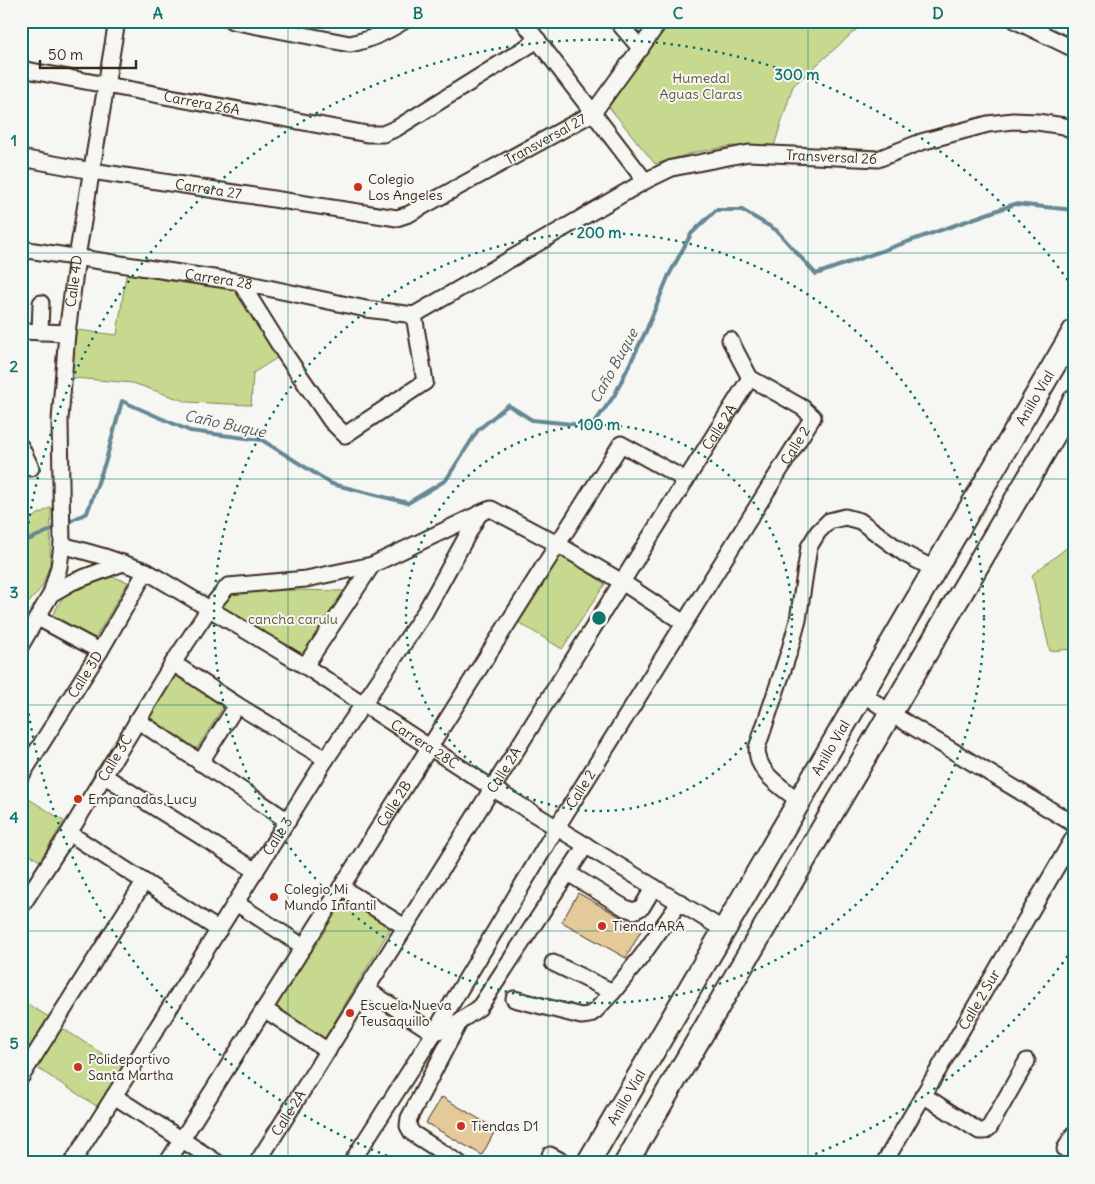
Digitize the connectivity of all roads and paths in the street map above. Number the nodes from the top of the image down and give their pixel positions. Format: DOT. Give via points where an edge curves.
graph roads {
  1 [pos="117,21"];
  2 [pos="232,21"];
  3 [pos="404,21"];
  4 [pos="523,21"];
  5 [pos="617,21"];
  6 [pos="1016,21"];
  7 [pos="659,22"];
  8 [pos="538,40"];
  9 [pos="641,49"];
  10 [pos="1074,49"];
  11 [pos="21,69"];
  12 [pos="106,85"];
  13 [pos="593,112"];
  14 [pos="1074,131"];
  15 [pos="21,158"];
  16 [pos="92,171"];
  17 [pos="645,181"];
  18 [pos="397,218"];
  19 [pos="21,249"];
  20 [pos="76,258"];
  21 [pos="240,282"];
  22 [pos="41,303"];
  23 [pos="414,315"];
  24 [pos="21,331"];
  25 [pos="1074,331"];
  26 [pos="40,332"];
  27 [pos="67,333"];
  28 [pos="730,340"];
  29 [pos="750,378"];
  30 [pos="1074,401"];
  31 [pos="21,448"];
  32 [pos="30,468"];
  33 [pos="686,480"];
  34 [pos="482,512"];
  35 [pos="62,541"];
  36 [pos="557,544"];
  37 [pos="123,563"];
  38 [pos="372,565"];
  39 [pos="934,570"];
  40 [pos="146,571"];
  41 [pos="622,582"];
  42 [pos="51,594"];
  43 [pos="209,609"];
  44 [pos="38,618"];
  45 [pos="684,623"];
  46 [pos="24,637"];
  47 [pos="100,651"];
  48 [pos="173,663"];
  49 [pos="305,666"];
  50 [pos="862,693"];
  51 [pos="363,703"];
  52 [pos="237,705"];
  53 [pos="890,713"];
  54 [pos="137,720"];
  55 [pos="430,746"];
  56 [pos="326,759"];
  57 [pos="200,762"];
  58 [pos="103,775"];
  59 [pos="21,776"];
  60 [pos="492,788"];
  61 [pos="799,801"];
  62 [pos="288,821"];
  63 [pos="1074,824"];
  64 [pos="557,827"];
  65 [pos="69,834"];
  66 [pos="1074,837"];
  67 [pos="586,845"];
  68 [pos="256,871"];
  69 [pos="568,873"];
  70 [pos="144,882"];
  71 [pos="341,887"];
  72 [pos="654,887"];
  73 [pos="680,902"];
  74 [pos="236,904"];
  75 [pos="21,907"];
  76 [pos="405,927"];
  77 [pos="219,930"];
  78 [pos="724,930"];
  79 [pos="304,947"];
  80 [pos="553,963"];
  81 [pos="366,989"];
  82 [pos="613,992"];
  83 [pos="514,999"];
  84 [pos="264,1009"];
  85 [pos="460,1021"];
  86 [pos="434,1033"];
  87 [pos="328,1051"];
  88 [pos="1027,1061"];
  89 [pos="21,1077"];
  90 [pos="924,1095"];
  91 [pos="114,1096"];
  92 [pos="1074,1134"];
  93 [pos="181,1139"];
  94 [pos="1065,1149"];
  95 [pos="550,1155"];
  96 [pos="440,1158"];
  97 [pos="891,1160"];
  98 [pos="72,1163"];
  99 [pos="166,1163"];
  100 [pos="218,1163"];
  101 [pos="257,1163"];
  102 [pos="351,1163"];
  103 [pos="459,1163"];
  104 [pos="565,1163"];
  105 [pos="588,1163"];
  106 [pos="626,1163"];
  1 -- 12 [label="street, Calle 4D"];
  2 -- 3 [label="street" via="350,44 380,36"];
  4 -- 8 [label="street"];
  5 -- 9 [label="street"];
  6 -- 10 [label="street"];
  7 -- 9 [label="street, Transversal 27"];
  8 -- 12 [label="street, Carrera 26A" via="383,134 367,134"];
  8 -- 13 [label="street"];
  9 -- 13 [label="street, Transversal 27"];
  11 -- 12 [label="street, Carrera 26A"];
  12 -- 16 [label="street, Calle 4D"];
  13 -- 17 [label="street"];
  13 -- 18 [label="street, Transversal 27"];
  14 -- 17 [label="street, Transversal 26" via="1064,126 1013,121 988,124 921,142 878,159 749,153 672,168"];
  15 -- 16 [label="street, Carrera 27"];
  16 -- 18 [label="street, Carrera 27"];
  16 -- 20 [label="street, Calle 4D"];
  17 -- 23 [label="street, Transversal 26"];
  19 -- 20 [label="street, Carrera 28"];
  20 -- 21 [label="street, Carrera 28"];
  20 -- 27 [label="street, Calle 4D"];
  21 -- 23 [label="street, Carrera 28" via="366,309"];
  21 -- 23 [label="street" via="285,354 331,421 345,435 425,382"];
  22 -- 26 [label="street"];
  24 -- 26 [label="street"];
  25 -- 39 [label="highway, Anillo Vial"];
  26 -- 27 [label="street"];
  27 -- 35 [label="street, Calle 4D" via="60,420"];
  28 -- 29 [label="street"];
  29 -- 33 [label="street, Calle 2A"];
  29 -- 45 [label="street, Calle 2" via="814,417"];
  30 -- 53 [label="highway"];
  31 -- 32 [label="street"];
  33 -- 36 [label="street, Calle 2B" via="621,444"];
  33 -- 41 [label="street, Calle 2A"];
  34 -- 36 [label="street" via="496,510"];
  34 -- 38 [label="street, Calle 3C"];
  34 -- 51 [label="street, Calle 3" via="425,612"];
  35 -- 37 [label="street, Carrera 28C"];
  35 -- 42 [label="street"];
  36 -- 41 [label="street"];
  36 -- 55 [label="street, Calle 2B"];
  37 -- 40 [label="street, Carrera 28C"];
  37 -- 42 [label="street" via="72,582"];
  38 -- 43 [label="street, Calle 3C" via="306,579 232,585 225,588"];
  38 -- 49 [label="street"];
  39 -- 50 [label="highway, Anillo Vial"];
  39 -- 61 [label="street" via="905,554 860,521 845,517 829,521 809,547 796,627 756,748 763,771"];
  40 -- 43 [label="street, Carrera 28C"];
  40 -- 47 [label="street, Calle 3D"];
  41 -- 45 [label="street"];
  41 -- 60 [label="street, Calle 2A"];
  42 -- 44 [label="street"];
  43 -- 48 [label="street, Calle 3C"];
  43 -- 49 [label="street, Carrera 28C"];
  44 -- 46 [label="street"];
  44 -- 47 [label="street"];
  45 -- 64 [label="street, Calle 2"];
  47 -- 59 [label="street, Calle 3D"];
  48 -- 52 [label="street"];
  48 -- 54 [label="street, Calle 3C"];
  49 -- 51 [label="street, Carrera 28C"];
  50 -- 53 [label="street"];
  50 -- 61 [label="highway, Anillo Vial"];
  51 -- 55 [label="street, Carrera 28C"];
  51 -- 56 [label="street, Calle 3"];
  52 -- 56 [label="street"];
  52 -- 57 [label="street"];
  53 -- 63 [label="street"];
  53 -- 106 [label="highway"];
  54 -- 57 [label="street"];
  54 -- 58 [label="street, Calle 3C"];
  55 -- 60 [label="street, Carrera 28C"];
  55 -- 71 [label="street, Calle 2B"];
  56 -- 62 [label="street, Calle 3"];
  57 -- 62 [label="street"];
  58 -- 65 [label="street, Calle 3C"];
  58 -- 68 [label="street"];
  60 -- 64 [label="street, Carrera 28C"];
  60 -- 76 [label="street, Calle 2A"];
  61 -- 78 [label="highway, Anillo Vial"];
  62 -- 68 [label="street, Calle 3"];
  64 -- 67 [label="street, Carrera 28C"];
  64 -- 86 [label="street, Calle 2"];
  65 -- 70 [label="street"];
  65 -- 75 [label="street, Calle 3C"];
  66 -- 90 [label="street, Calle 2 Sur"];
  67 -- 69 [label="street"];
  67 -- 72 [label="street, Carrera 28C"];
  68 -- 74 [label="street, Calle 3"];
  69 -- 72 [label="street" via="625,908 634,910 642,907"];
  69 -- 85 [label="street" via="479,1008"];
  70 -- 77 [label="street"];
  70 -- 89 [label="street"];
  71 -- 76 [label="street"];
  71 -- 79 [label="street, Calle 2B"];
  72 -- 73 [label="street, Carrera 28C"];
  73 -- 78 [label="street, Carrera 28C"];
  73 -- 82 [label="street"];
  74 -- 77 [label="street, Calle 3"];
  74 -- 79 [label="street"];
  76 -- 81 [label="street, Calle 2A"];
  77 -- 91 [label="street, Calle 3"];
  78 -- 105 [label="highway, Anillo Vial"];
  79 -- 84 [label="street, Calle 2B"];
  80 -- 82 [label="street"];
  81 -- 86 [label="street"];
  81 -- 87 [label="street, Calle 2A"];
  82 -- 83 [label="street" via="595,1011 581,1016"];
  84 -- 87 [label="street"];
  84 -- 93 [label="street, Calle 2B"];
  85 -- 86 [label="street"];
  85 -- 96 [label="street" via="409,1118 408,1126 412,1133"];
  86 -- 102 [label="street, Calle 2"];
  87 -- 101 [label="street, Calle 2A"];
  88 -- 90 [label="street" via="989,1128 984,1131 979,1131"];
  90 -- 97 [label="street, Calle 2 Sur"];
  91 -- 93 [label="street"];
  91 -- 98 [label="street, Calle 3"];
  92 -- 94 [label="street"];
  93 -- 99 [label="street, Calle 2B"];
  93 -- 100 [label="street"];
  95 -- 104 [label="street"];
  96 -- 103 [label="street"];
}
